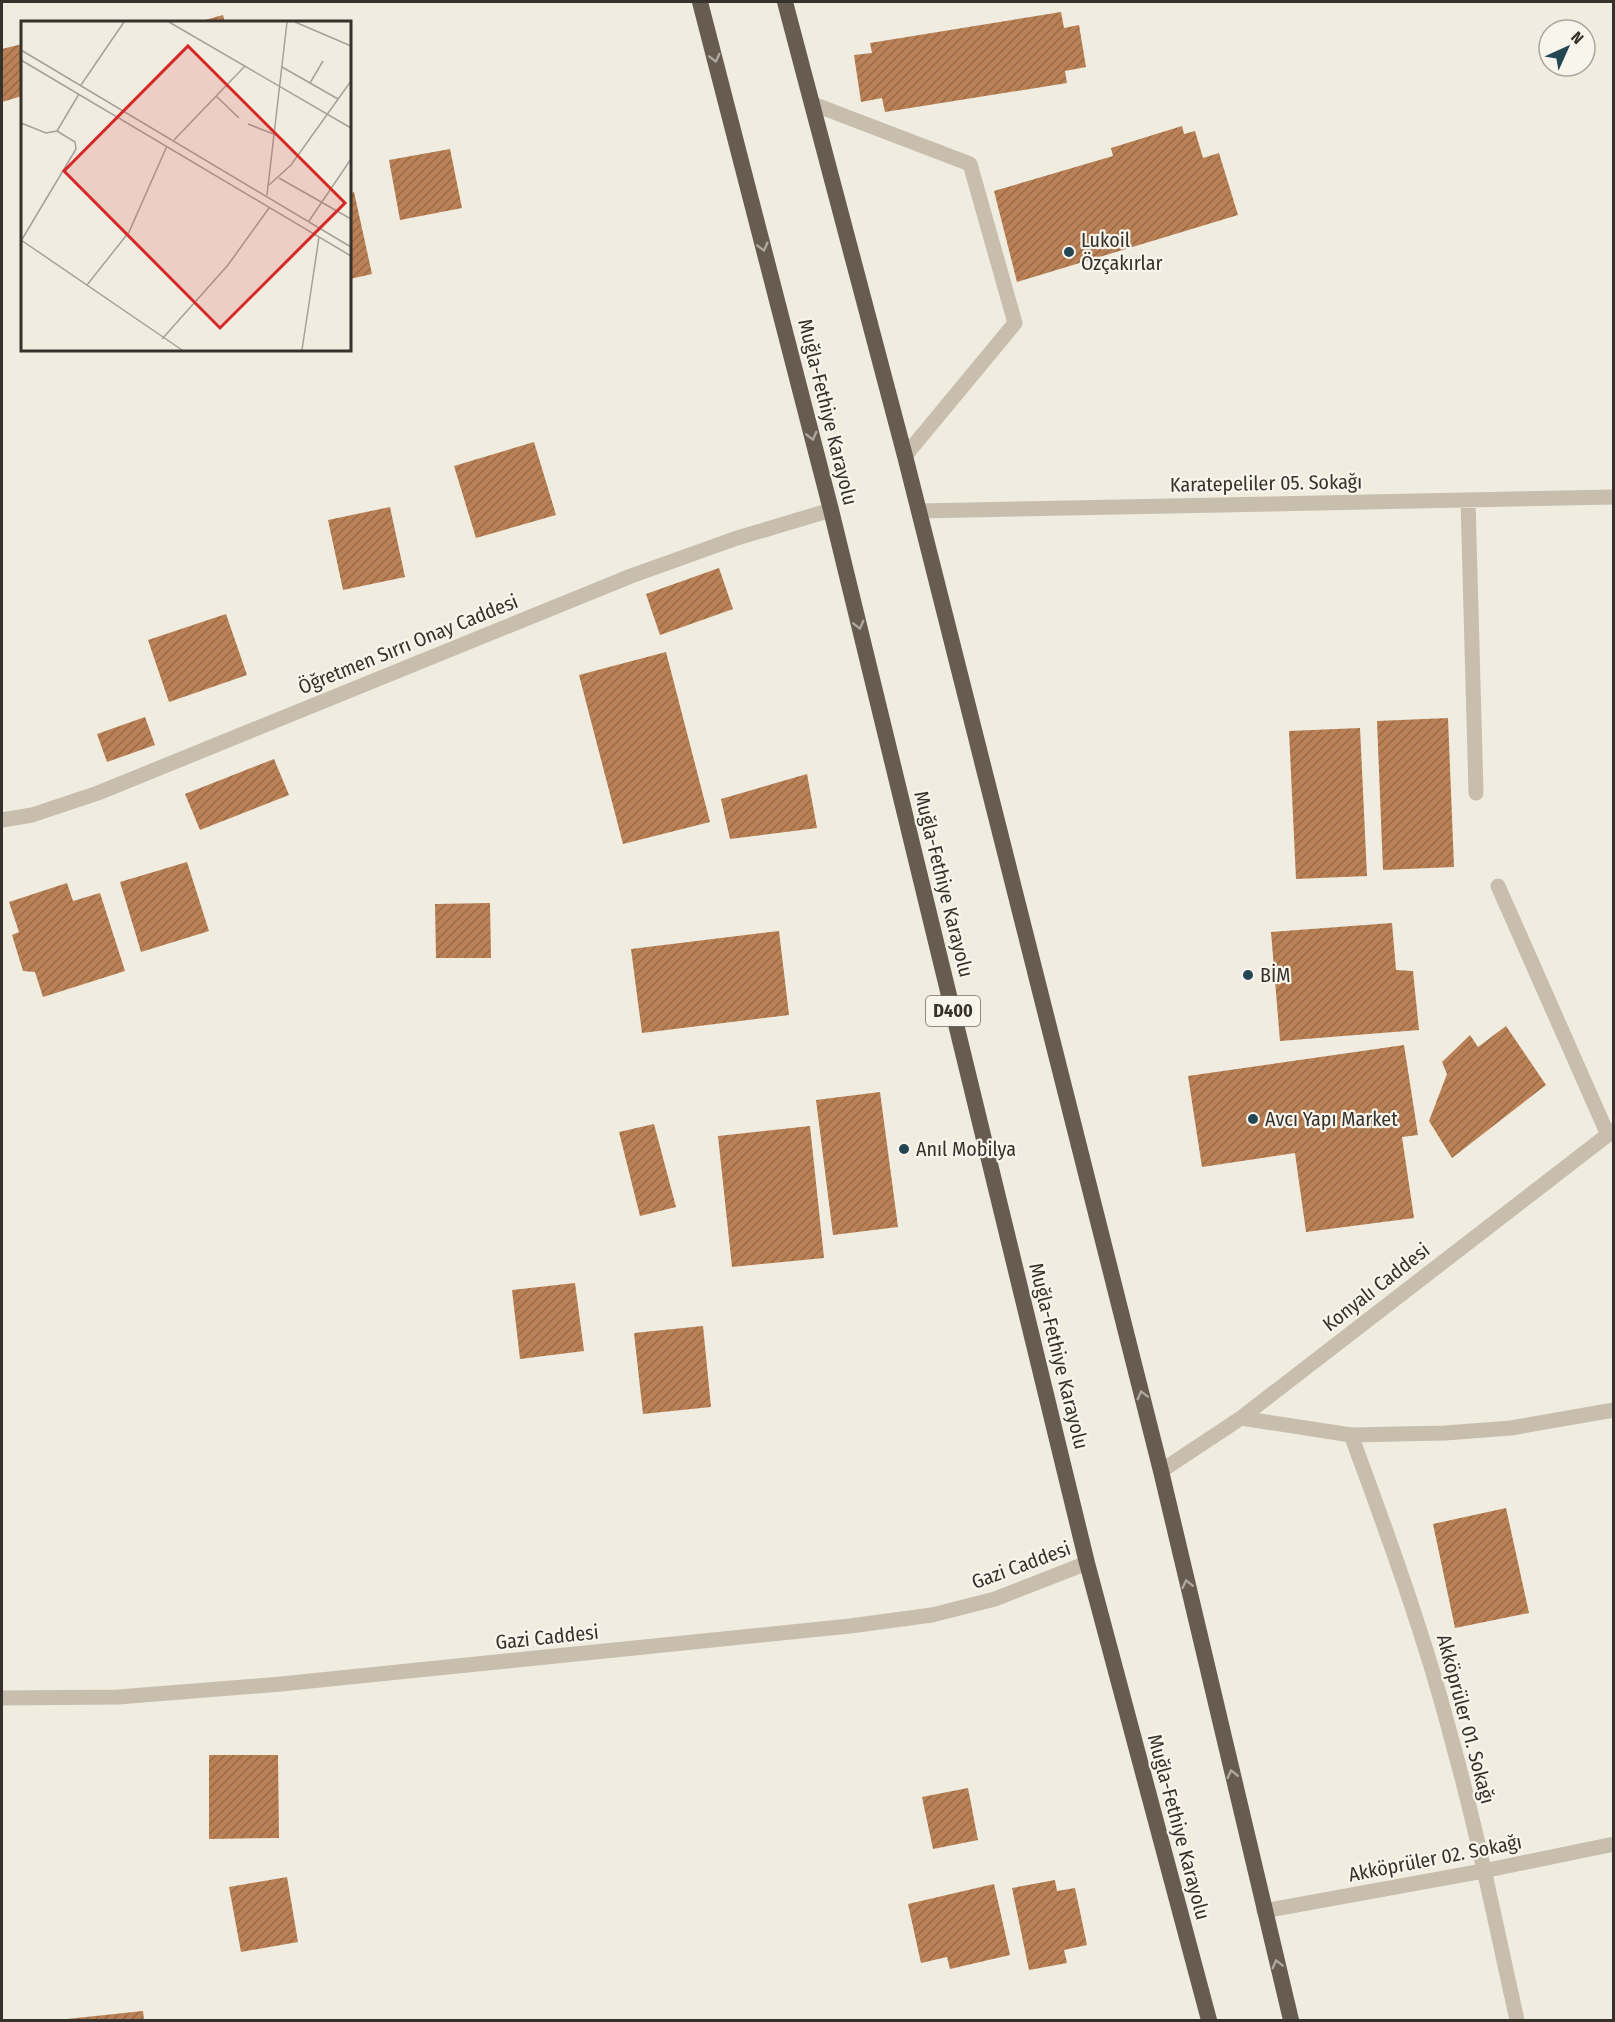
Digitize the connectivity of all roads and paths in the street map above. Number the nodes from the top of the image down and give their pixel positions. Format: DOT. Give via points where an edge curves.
graph roads {
  1 [pos="700,2"];
  2 [pos="785,2"];
  3 [pos="813,104"];
  4 [pos="905,456"];
  5 [pos="1614,497"];
  6 [pos="1468,500"];
  7 [pos="831,510"];
  8 [pos="919,511"];
  9 [pos="1476,793"];
  10 [pos="2,820"];
  11 [pos="1498,886"];
  12 [pos="1611,1132"];
  13 [pos="1614,1410"];
  14 [pos="1241,1418"];
  15 [pos="1351,1435"];
  16 [pos="1161,1471"];
  17 [pos="1088,1563"];
  18 [pos="2,1698"];
  19 [pos="1614,1844"];
  20 [pos="1483,1871"];
  21 [pos="1264,1911"];
  22 [pos="1209,2020"];
  23 [pos="1291,2020"];
  24 [pos="1517,2020"];
  1 -- 7 [label="highway, Muğla-Fethiye Karayolu / D400, one-way"];
  2 -- 3 [label="highway"];
  3 -- 4 [label="highway"];
  3 -- 4 [label="street" via="970,164 1015,323"];
  4 -- 8 [label="highway"];
  5 -- 6 [label="street, Karatepeliler 05. Sokağı"];
  6 -- 8 [label="street, Karatepeliler 05. Sokağı"];
  6 -- 9 [label="street"];
  7 -- 10 [label="street, Öğretmen Sırrı Onay Caddesi" via="631,576 98,793 32,815"];
  7 -- 17 [label="highway, Muğla-Fethiye Karayolu / D400, one-way"];
  16 -- 8 [label="highway, one-way"];
  11 -- 12 [label="street"];
  12 -- 14 [label="street, Konyalı Caddesi"];
  13 -- 15 [label="street" via="1511,1428"];
  14 -- 15 [label="street"];
  14 -- 16 [label="street, Konyalı Caddesi"];
  15 -- 20 [label="street, Akköprüler 01. Sokağı" via="1425,1645 1462,1776"];
  21 -- 16 [label="highway, one-way"];
  17 -- 18 [label="street, Gazi Caddesi" via="995,1599 932,1615 850,1626 281,1684 118,1697"];
  17 -- 22 [label="highway, Muğla-Fethiye Karayolu / D400"];
  19 -- 20 [label="street, Akköprüler 02. Sokağı"];
  20 -- 21 [label="street, Akköprüler 02. Sokağı"];
  20 -- 24 [label="street, Akköprüler 01. Sokağı"];
  23 -- 21 [label="highway, one-way"];
}
